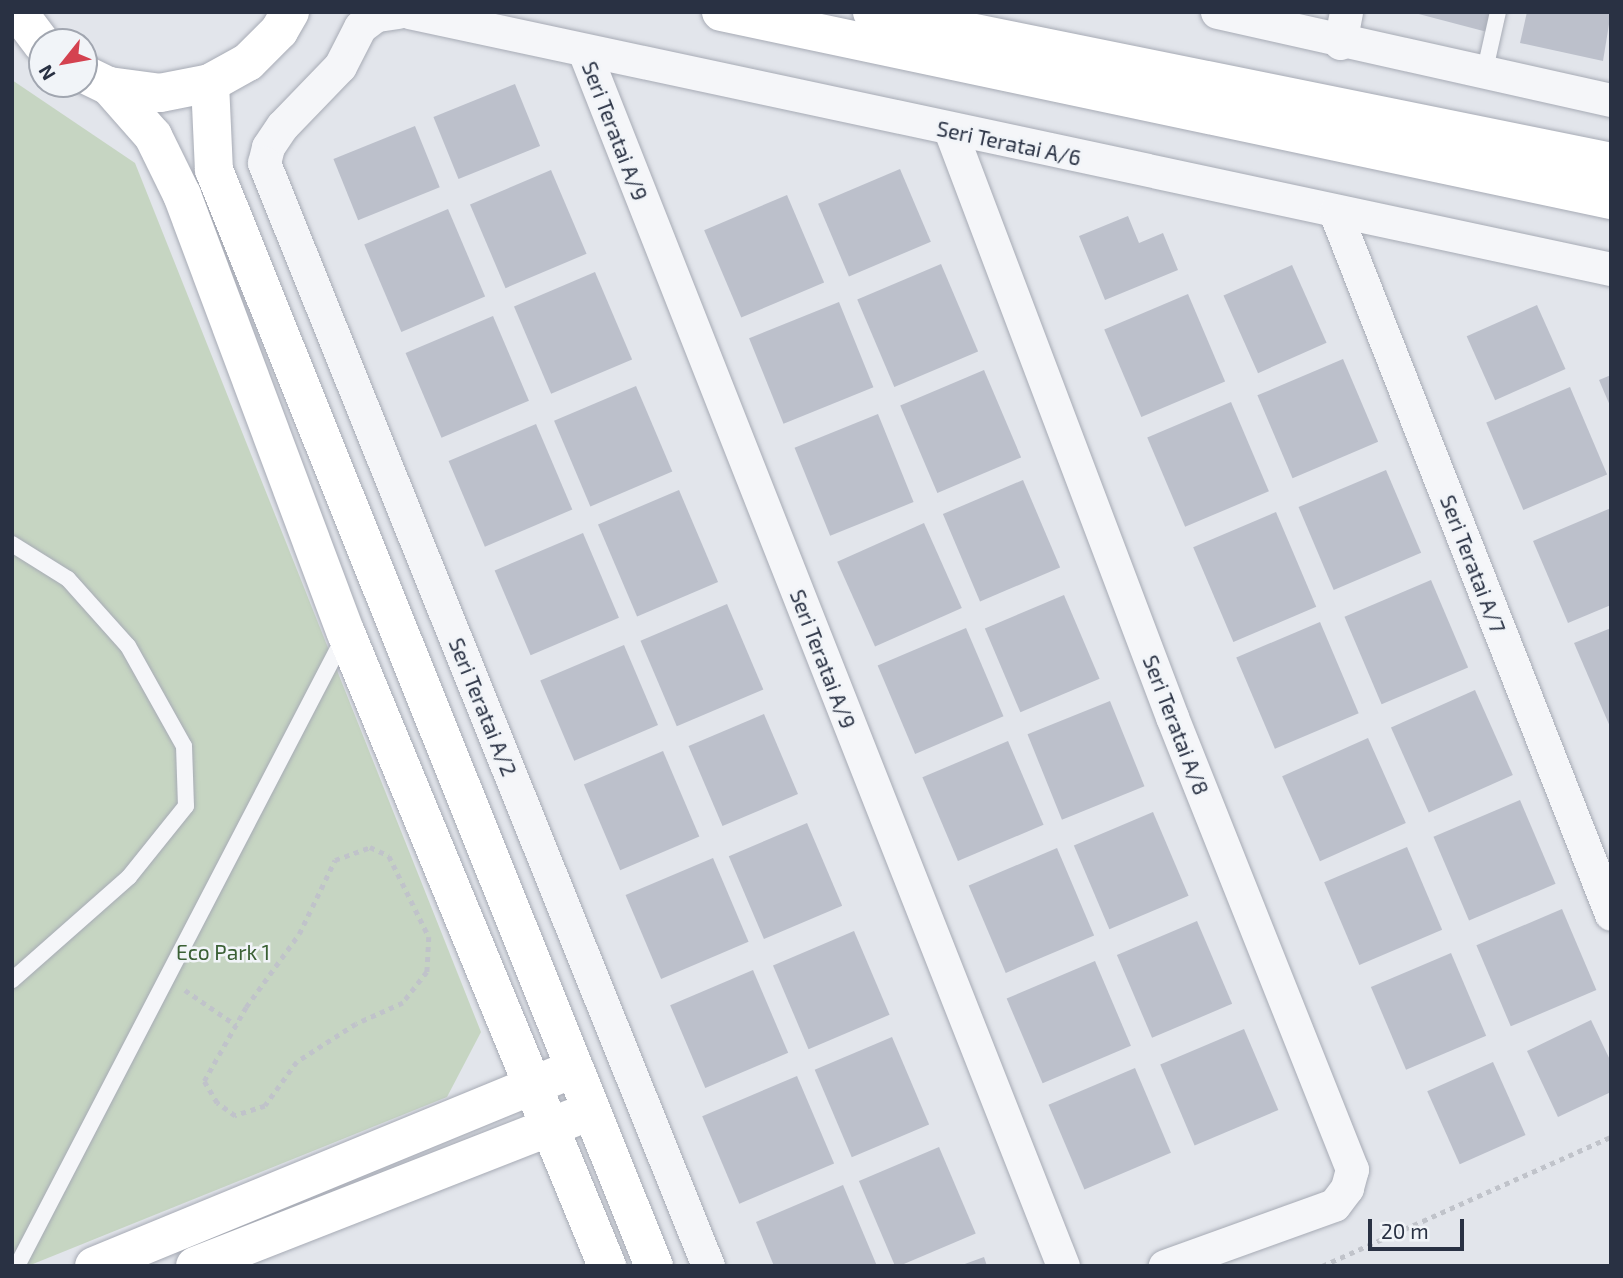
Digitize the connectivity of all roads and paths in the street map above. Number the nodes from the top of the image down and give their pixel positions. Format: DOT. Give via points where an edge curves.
graph roads {
  1 [pos="18,12"];
  2 [pos="290,12"];
  3 [pos="398,12"];
  4 [pos="409,12"];
  5 [pos="721,12"];
  6 [pos="872,12"];
  7 [pos="1217,12"];
  8 [pos="1499,12"];
  9 [pos="1343,27"];
  10 [pos="30,28"];
  11 [pos="584,51"];
  12 [pos="1484,74"];
  13 [pos="98,80"];
  14 [pos="98,81"];
  15 [pos="210,83"];
  16 [pos="1611,100"];
  17 [pos="950,130"];
  18 [pos="1611,162"];
  19 [pos="1611,200"];
  20 [pos="1335,212"];
  21 [pos="1611,269"];
  22 [pos="12,544"];
  23 [pos="346,634"];
  24 [pos="1611,915"];
  25 [pos="167,977"];
  26 [pos="12,980"];
  27 [pos="236,1025"];
  28 [pos="574,1068"];
  29 [pos="535,1086"];
  30 [pos="592,1110"];
  31 [pos="552,1126"];
  32 [pos="1611,1137"];
  33 [pos="253,1238"];
  34 [pos="17,1266"];
  35 [pos="94,1266"];
  36 [pos="195,1266"];
  37 [pos="607,1266"];
  38 [pos="654,1266"];
  39 [pos="709,1266"];
  40 [pos="1063,1266"];
  41 [pos="1165,1266"];
  42 [pos="1322,1266"];
  1 -- 10 [label="street"];
  2 -- 15 [label="street" via="279,31 248,62"];
  3 -- 39 [label="street, Seri Teratai A/2" via="376,15 360,27 340,66 282,126 264,163"];
  4 -- 11 [label="street, Seri Teratai A/6"];
  5 -- 19 [label="street"];
  6 -- 18 [label="street"];
  7 -- 9 [label="street"];
  8 -- 12 [label="lane"];
  9 -- 12 [label="street"];
  11 -- 17 [label="street, Seri Teratai A/6"];
  11 -- 40 [label="street, Seri Teratai A/9"];
  12 -- 16 [label="street"];
  13 -- 15 [label="street" via="160,93"];
  14 -- 23 [label="street" via="153,136 181,195"];
  15 -- 28 [label="street" via="214,170"];
  17 -- 20 [label="street, Seri Teratai A/6"];
  17 -- 41 [label="street, Seri Teratai A/8" via="1172,717 1352,1169 1347,1188 1334,1205"];
  20 -- 21 [label="street, Seri Teratai A/6"];
  20 -- 24 [label="street, Seri Teratai A/7"];
  22 -- 26 [label="lane" via="68,579 128,646 184,746 186,806 129,877"];
  23 -- 25 [label="lane"];
  23 -- 29 [label="street"];
  25 -- 27 [label="path"];
  25 -- 34 [label="lane"];
  27 -- 27 [label="path" via="299,933 335,860 370,847 389,856 429,937 427,972 403,1003 356,1024 297,1062 265,1106 235,1116 217,1103 204,1081"];
  28 -- 29 [label="street"];
  28 -- 30 [label="street"];
  29 -- 31 [label="street"];
  29 -- 33 [label="street"];
  30 -- 31 [label="street"];
  30 -- 38 [label="street"];
  31 -- 33 [label="street"];
  31 -- 37 [label="street"];
  32 -- 42 [label="path"];
  33 -- 35 [label="street"];
  33 -- 36 [label="street"];
}
